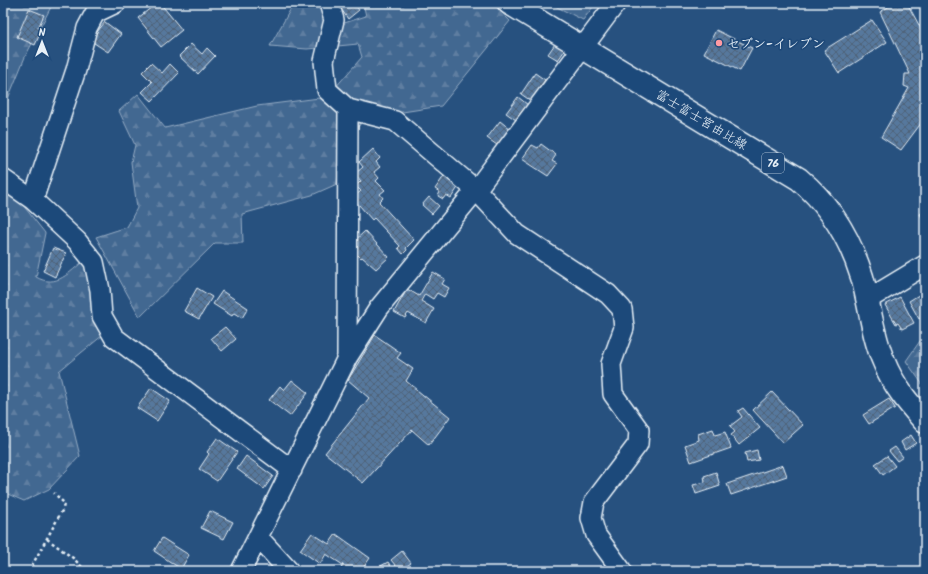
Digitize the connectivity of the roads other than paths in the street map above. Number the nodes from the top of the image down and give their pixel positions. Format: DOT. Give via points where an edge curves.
graph roads {
  1 [pos="116,3"];
  2 [pos="329,3"];
  3 [pos="509,3"];
  4 [pos="616,3"];
  5 [pos="583,46"];
  6 [pos="348,109"];
  7 [pos="3,179"];
  8 [pos="476,190"];
  9 [pos="33,200"];
  10 [pos="925,265"];
  11 [pos="867,300"];
  12 [pos="347,358"];
  13 [pos="925,422"];
  14 [pos="292,470"];
  15 [pos="258,537"];
  16 [pos="241,571"];
  17 [pos="289,571"];
  18 [pos="622,571"];
  1 -- 9 [label="street" via="95,13 87,28 76,70"];
  2 -- 6 [label="street" via="334,20 324,61 324,76 327,90"];
  3 -- 5 [label="main road, 富士富士宮由比線 / 76"];
  4 -- 5 [label="street"];
  5 -- 8 [label="street"];
  5 -- 11 [label="main road, 富士富士宮由比線 / 76" via="799,179 816,193 834,216 847,240"];
  6 -- 8 [label="street" via="395,121"];
  6 -- 12 [label="street"];
  7 -- 9 [label="street"];
  8 -- 12 [label="street" via="379,308"];
  8 -- 18 [label="street" via="517,234 608,294 622,309 624,328 611,364 613,394 639,430 638,444 594,502 591,518 596,535"];
  9 -- 14 [label="street" via="77,241 94,262 102,316 114,337"];
  10 -- 11 [label="street"];
  11 -- 13 [label="main road, 富士富士宮由比線 / 76" via="884,362 898,390"];
  12 -- 14 [label="street"];
  14 -- 15 [label="street"];
  15 -- 16 [label="street"];
  15 -- 17 [label="street"];
}
